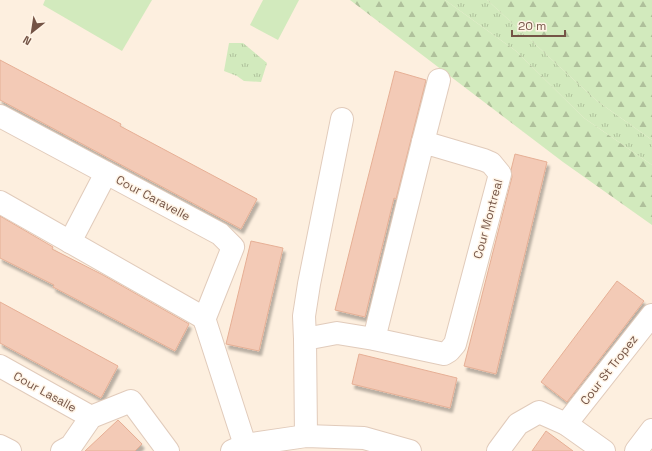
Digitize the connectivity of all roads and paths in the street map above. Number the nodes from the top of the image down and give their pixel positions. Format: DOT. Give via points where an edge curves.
graph roads {
  1 [pos="439,80"];
  2 [pos="0,116"];
  3 [pos="342,119"];
  4 [pos="424,142"];
  5 [pos="106,173"];
  6 [pos="0,202"];
  7 [pos="70,242"];
  8 [pos="652,315"];
  9 [pos="204,320"];
  10 [pos="305,339"];
  11 [pos="374,339"];
  12 [pos="0,366"];
  13 [pos="91,418"];
  14 [pos="566,424"];
  15 [pos="652,430"];
  16 [pos="306,436"];
  17 [pos="0,446"];
  18 [pos="238,448"];
  19 [pos="10,451"];
  20 [pos="62,451"];
  21 [pos="168,451"];
  22 [pos="410,451"];
  23 [pos="498,451"];
  24 [pos="604,451"];
  25 [pos="636,451"];
  1 -- 4 [label="street"];
  2 -- 5 [label="street, Cour Caravelle"];
  3 -- 10 [label="street" via="309,284 304,316"];
  4 -- 11 [label="street"];
  4 -- 11 [label="street, Cour Montreal" via="484,160 491,163 500,174 455,344 444,354"];
  5 -- 7 [label="street"];
  5 -- 9 [label="street, Cour Caravelle" via="220,234 234,247"];
  6 -- 7 [label="street"];
  7 -- 9 [label="street"];
  8 -- 14 [label="street, Cour St Tropez"];
  9 -- 18 [label="street"];
  10 -- 11 [label="street, Cour Montreal" via="337,333"];
  10 -- 16 [label="street"];
  12 -- 13 [label="street, Cour Lasalle"];
  13 -- 20 [label="street, Cour Lasalle" via="71,446"];
  13 -- 21 [label="street, Cour Lasalle" via="131,401"];
  14 -- 23 [label="street" via="539,412 518,424"];
  14 -- 24 [label="street"];
  15 -- 25 [label="street"];
  16 -- 18 [label="street"];
  16 -- 22 [label="street" via="364,438"];
  17 -- 19 [label="street"];
}
